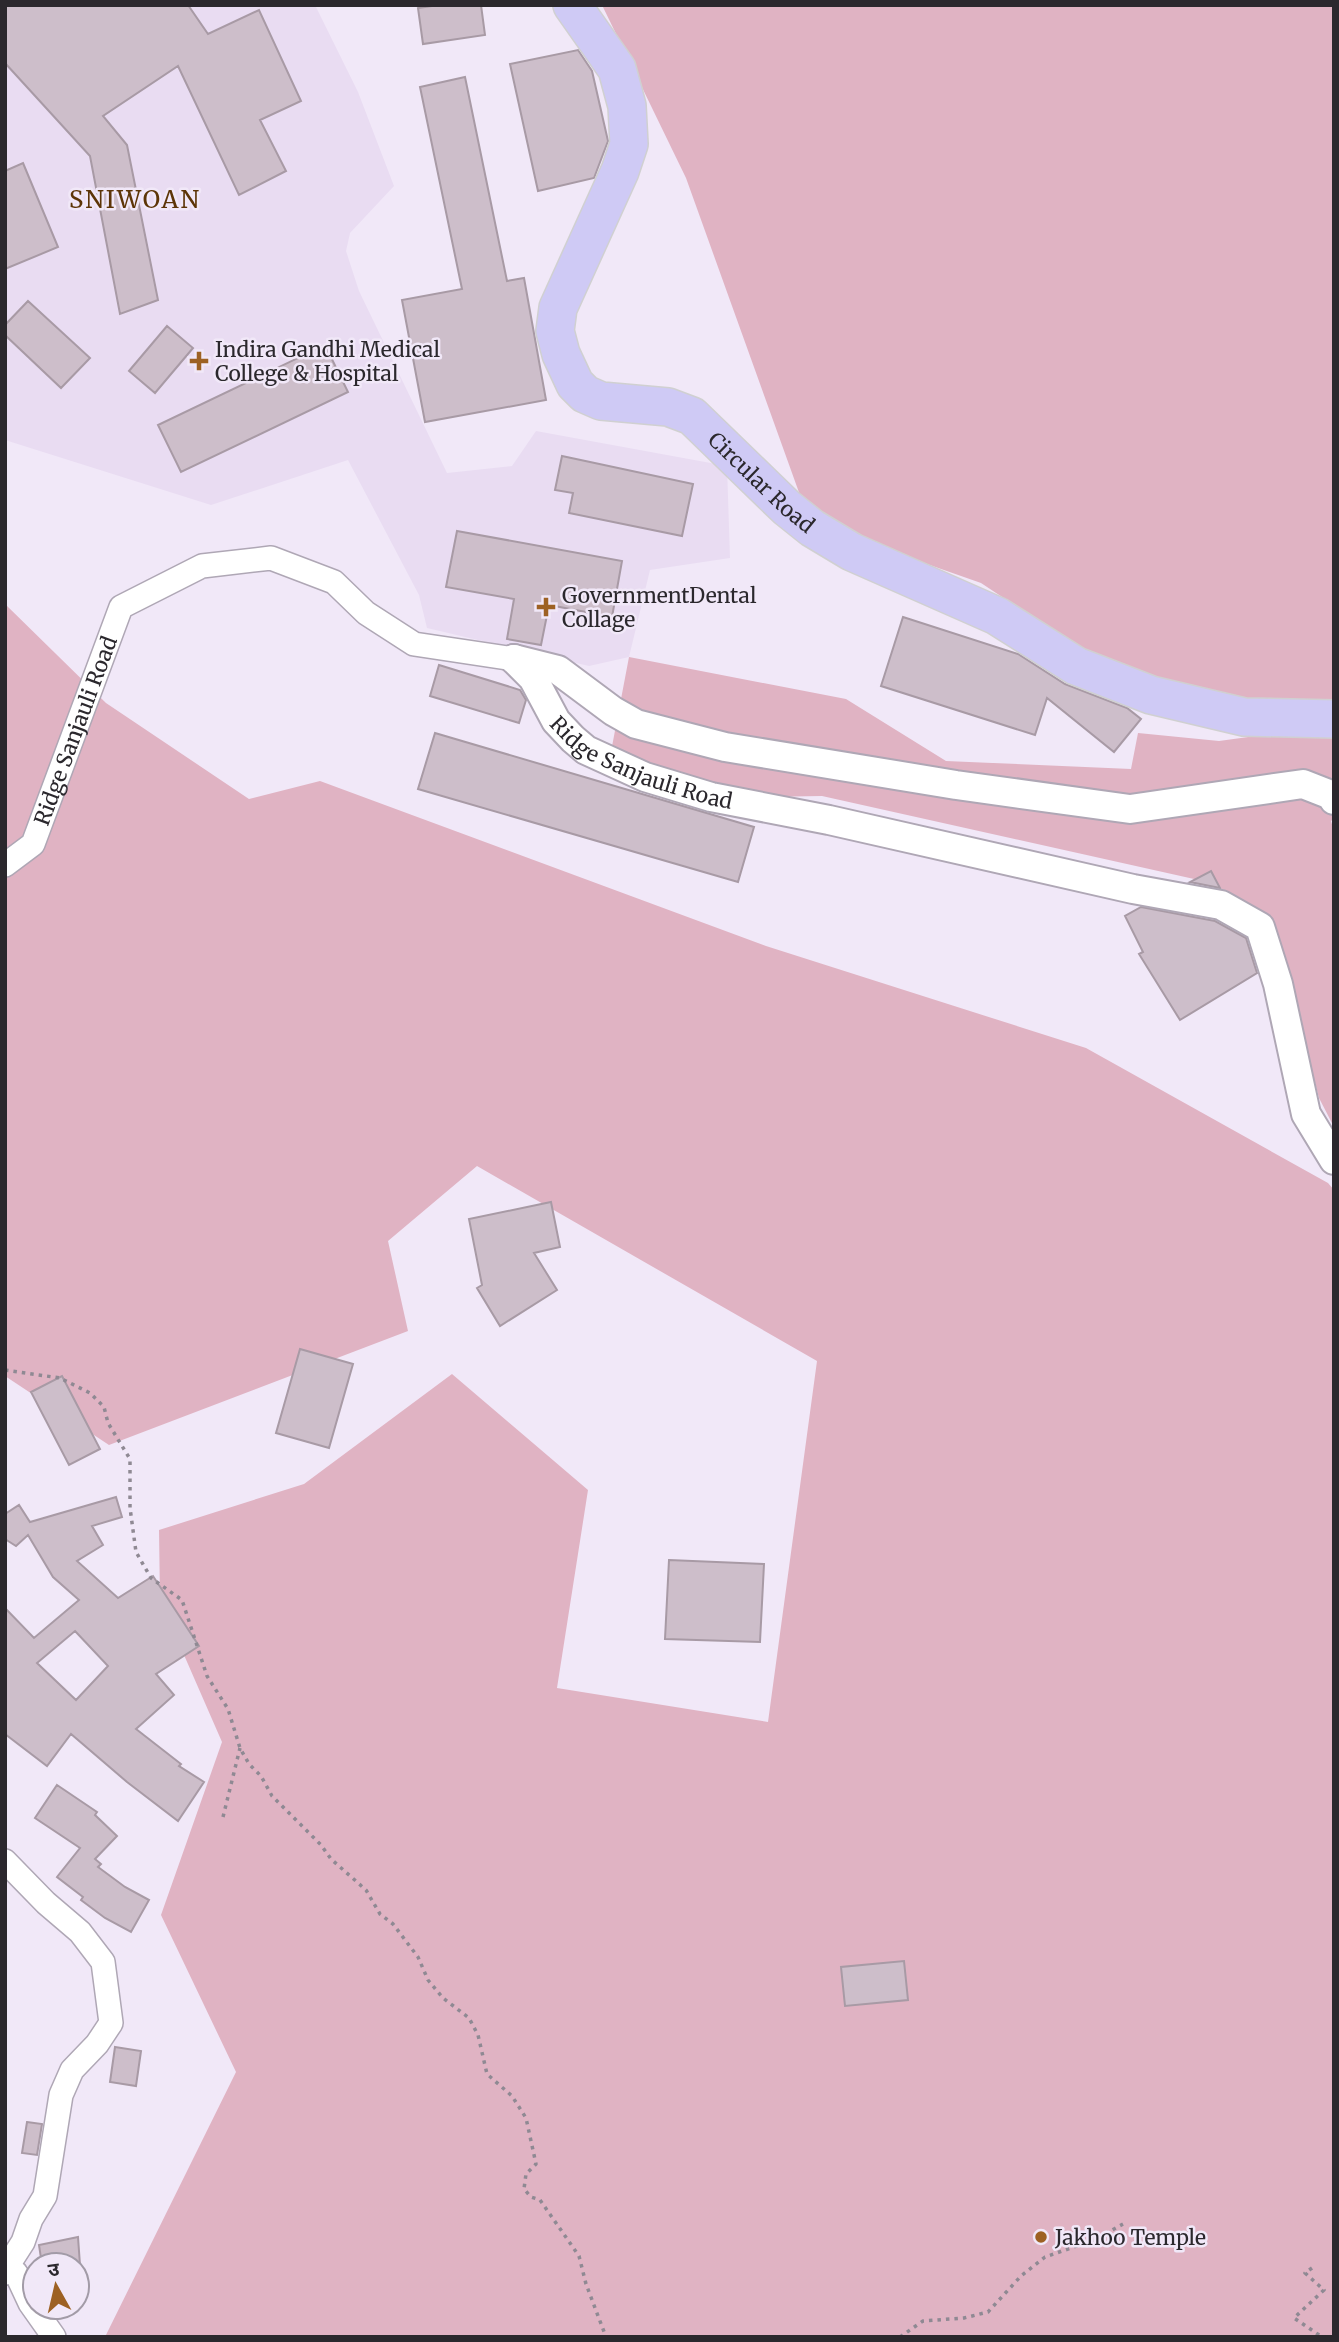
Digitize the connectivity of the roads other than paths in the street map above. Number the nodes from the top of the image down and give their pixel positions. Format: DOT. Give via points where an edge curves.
graph roads {
  1 [pos="572,5"];
  2 [pos="514,659"];
  3 [pos="1334,719"];
  4 [pos="1334,800"];
  5 [pos="5,865"];
  6 [pos="1334,1160"];
  7 [pos="5,1861"];
  8 [pos="5,2272"];
  9 [pos="54,2337"];
  1 -- 3 [label="main road, Circular Road" via="617,69 627,106 629,144 558,309 555,331 561,354 585,394 601,401 668,407 692,416 812,528 852,552 997,616 1076,666 1151,695 1244,717"];
  2 -- 4 [label="street" via="558,670 636,724 725,747 1130,810 1303,785"];
  2 -- 5 [label="street, Ridge Sanjauli Road" via="414,644 366,613 334,582 271,558 202,566 121,607 33,844"];
  2 -- 6 [label="street, Ridge Sanjauli Road" via="533,678 556,721 573,739 586,750 645,777 711,797 1221,905 1260,927 1278,984 1306,1114"];
  7 -- 8 [label="street" via="80,1932 103,1962 111,2023 72,2070 61,2095 45,2196"];
  8 -- 9 [label="street" via="16,2273"];
}
